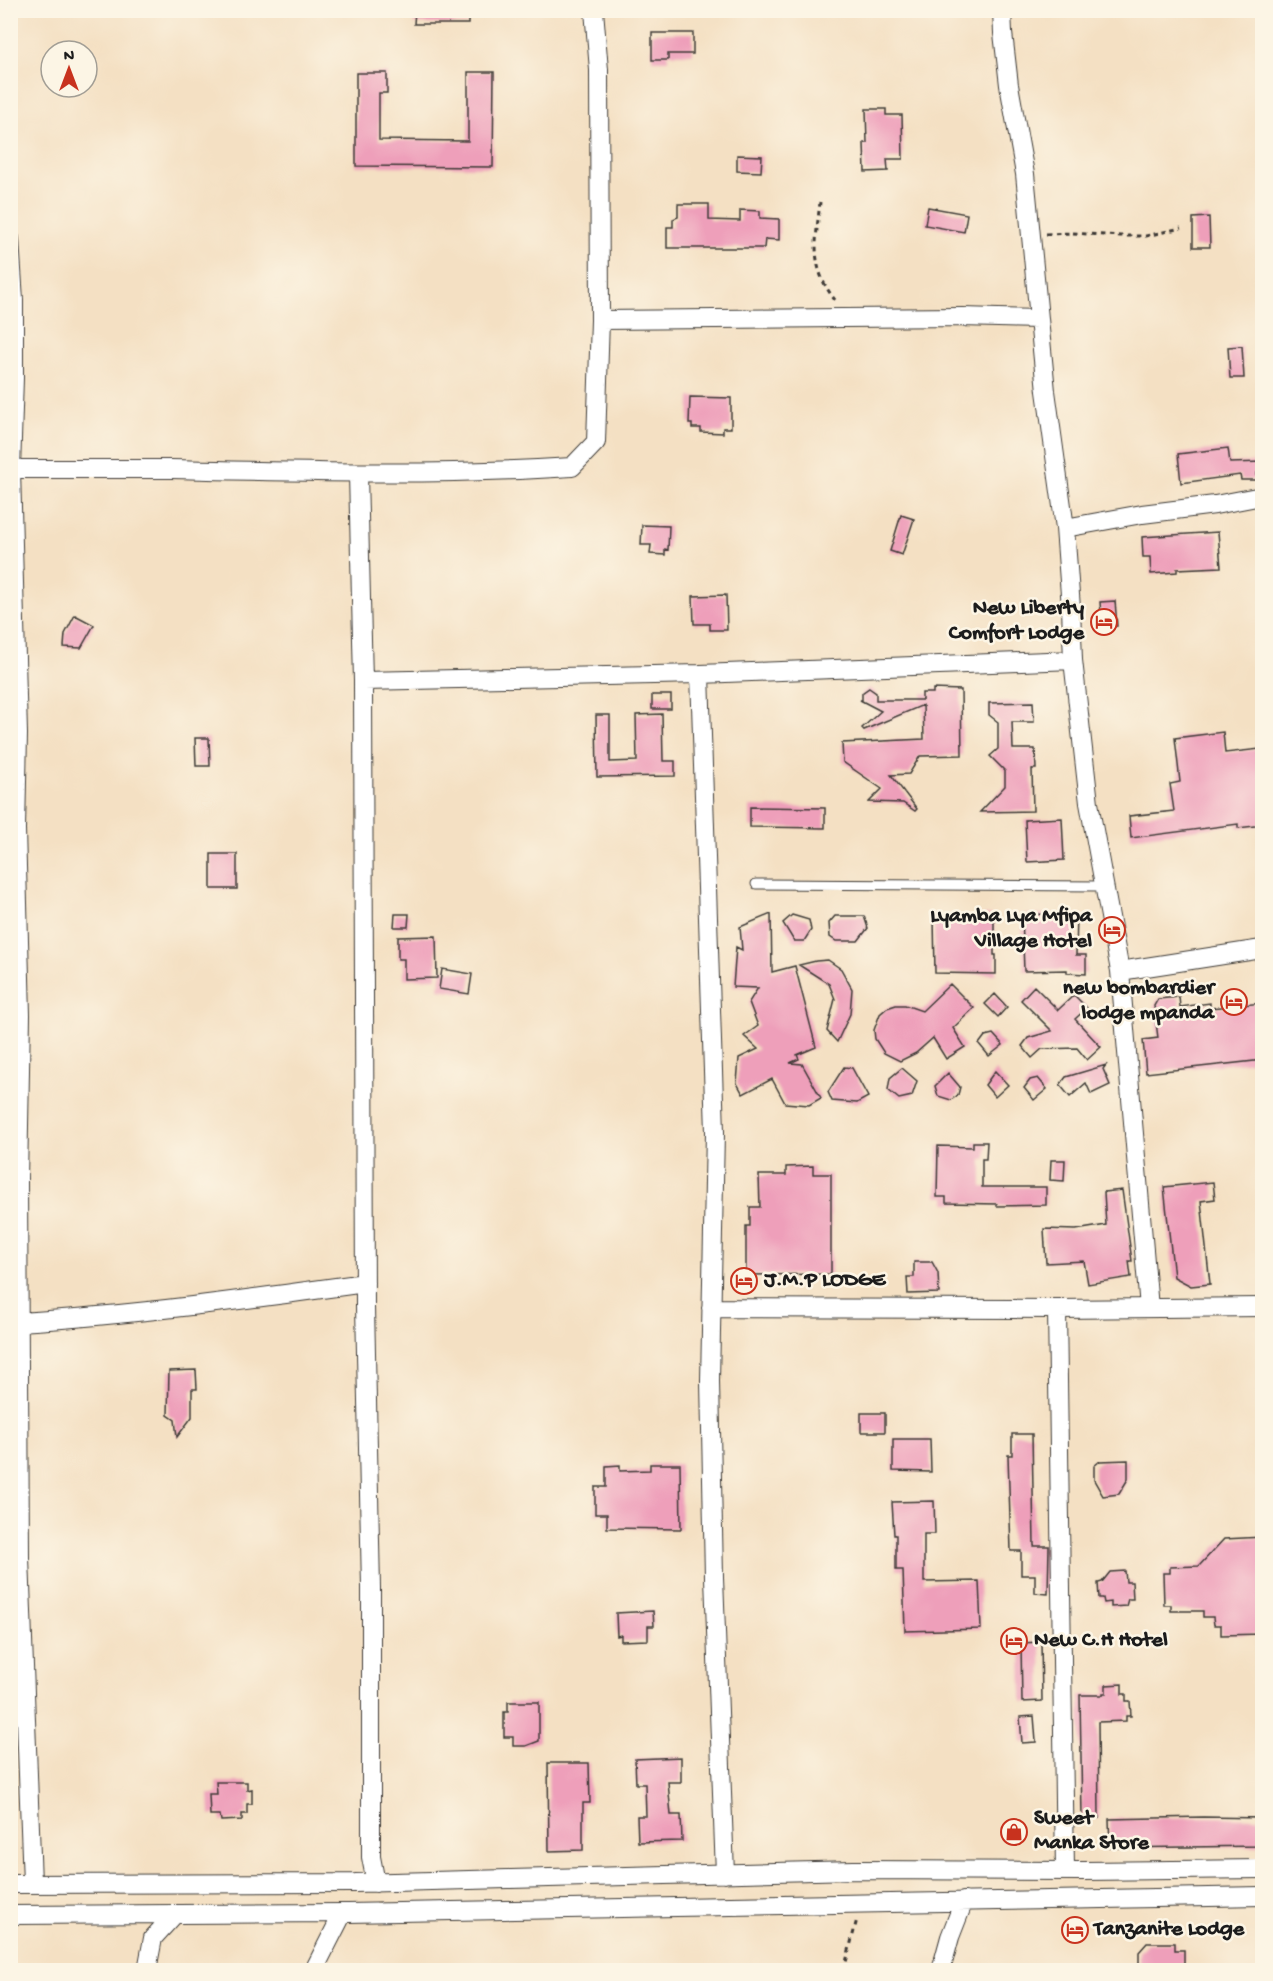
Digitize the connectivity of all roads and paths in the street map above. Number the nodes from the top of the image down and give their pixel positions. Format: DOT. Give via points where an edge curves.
graph roads {
  1 [pos="594,10"];
  2 [pos="1002,10"];
  3 [pos="820,202"];
  4 [pos="1182,228"];
  5 [pos="1030,235"];
  6 [pos="10,239"];
  7 [pos="12,300"];
  8 [pos="851,319"];
  9 [pos="1038,319"];
  10 [pos="600,320"];
  11 [pos="11,469"];
  12 [pos="358,474"];
  13 [pos="1263,496"];
  14 [pos="1065,528"];
  15 [pos="13,645"];
  16 [pos="1072,660"];
  17 [pos="700,674"];
  18 [pos="363,681"];
  19 [pos="756,884"];
  20 [pos="1103,886"];
  21 [pos="1263,949"];
  22 [pos="1120,971"];
  23 [pos="365,1283"];
  24 [pos="1263,1307"];
  25 [pos="711,1308"];
  26 [pos="1149,1308"];
  27 [pos="1057,1309"];
  28 [pos="19,1322"];
  29 [pos="17,1679"];
  30 [pos="1263,1869"];
  31 [pos="1065,1871"];
  32 [pos="725,1874"];
  33 [pos="32,1883"];
  34 [pos="376,1883"];
  35 [pos="10,1884"];
  36 [pos="1263,1896"];
  37 [pos="964,1901"];
  38 [pos="861,1903"];
  39 [pos="343,1913"];
  40 [pos="175,1914"];
  41 [pos="10,1915"];
  42 [pos="147,1971"];
  43 [pos="314,1971"];
  44 [pos="844,1971"];
  45 [pos="941,1971"];
  1 -- 10 [label="street" via="599,70"];
  2 -- 5 [label="street"];
  3 -- 8 [label="path" via="816,262 821,281"];
  4 -- 5 [label="path" via="1146,236 1072,232"];
  5 -- 9 [label="street"];
  6 -- 7 [label="street"];
  7 -- 11 [label="street"];
  8 -- 9 [label="street"];
  8 -- 10 [label="street"];
  9 -- 14 [label="street"];
  10 -- 12 [label="street" via="596,442 572,467"];
  11 -- 12 [label="street"];
  11 -- 15 [label="street"];
  12 -- 18 [label="street"];
  13 -- 14 [label="street"];
  14 -- 16 [label="street"];
  15 -- 28 [label="street" via="18,734 16,829 21,1015"];
  16 -- 17 [label="street"];
  16 -- 20 [label="street"];
  17 -- 18 [label="street"];
  17 -- 25 [label="street" via="715,1132"];
  18 -- 23 [label="street"];
  19 -- 20 [label="lane"];
  20 -- 22 [label="street"];
  21 -- 22 [label="street"];
  22 -- 26 [label="street"];
  23 -- 28 [label="street" via="184,1308"];
  23 -- 34 [label="street" via="371,1857"];
  24 -- 26 [label="street"];
  25 -- 27 [label="street"];
  25 -- 32 [label="street" via="714,1577"];
  26 -- 27 [label="street"];
  27 -- 31 [label="street"];
  28 -- 29 [label="street"];
  29 -- 33 [label="street"];
  30 -- 31 [label="street"];
  31 -- 32 [label="street"];
  32 -- 34 [label="street"];
  33 -- 34 [label="street"];
  33 -- 35 [label="street"];
  36 -- 37 [label="street"];
  37 -- 38 [label="street"];
  37 -- 45 [label="street"];
  38 -- 39 [label="street"];
  38 -- 44 [label="path"];
  39 -- 40 [label="street"];
  39 -- 43 [label="street"];
  40 -- 41 [label="street"];
  40 -- 42 [label="street" via="153,1938"];
}
